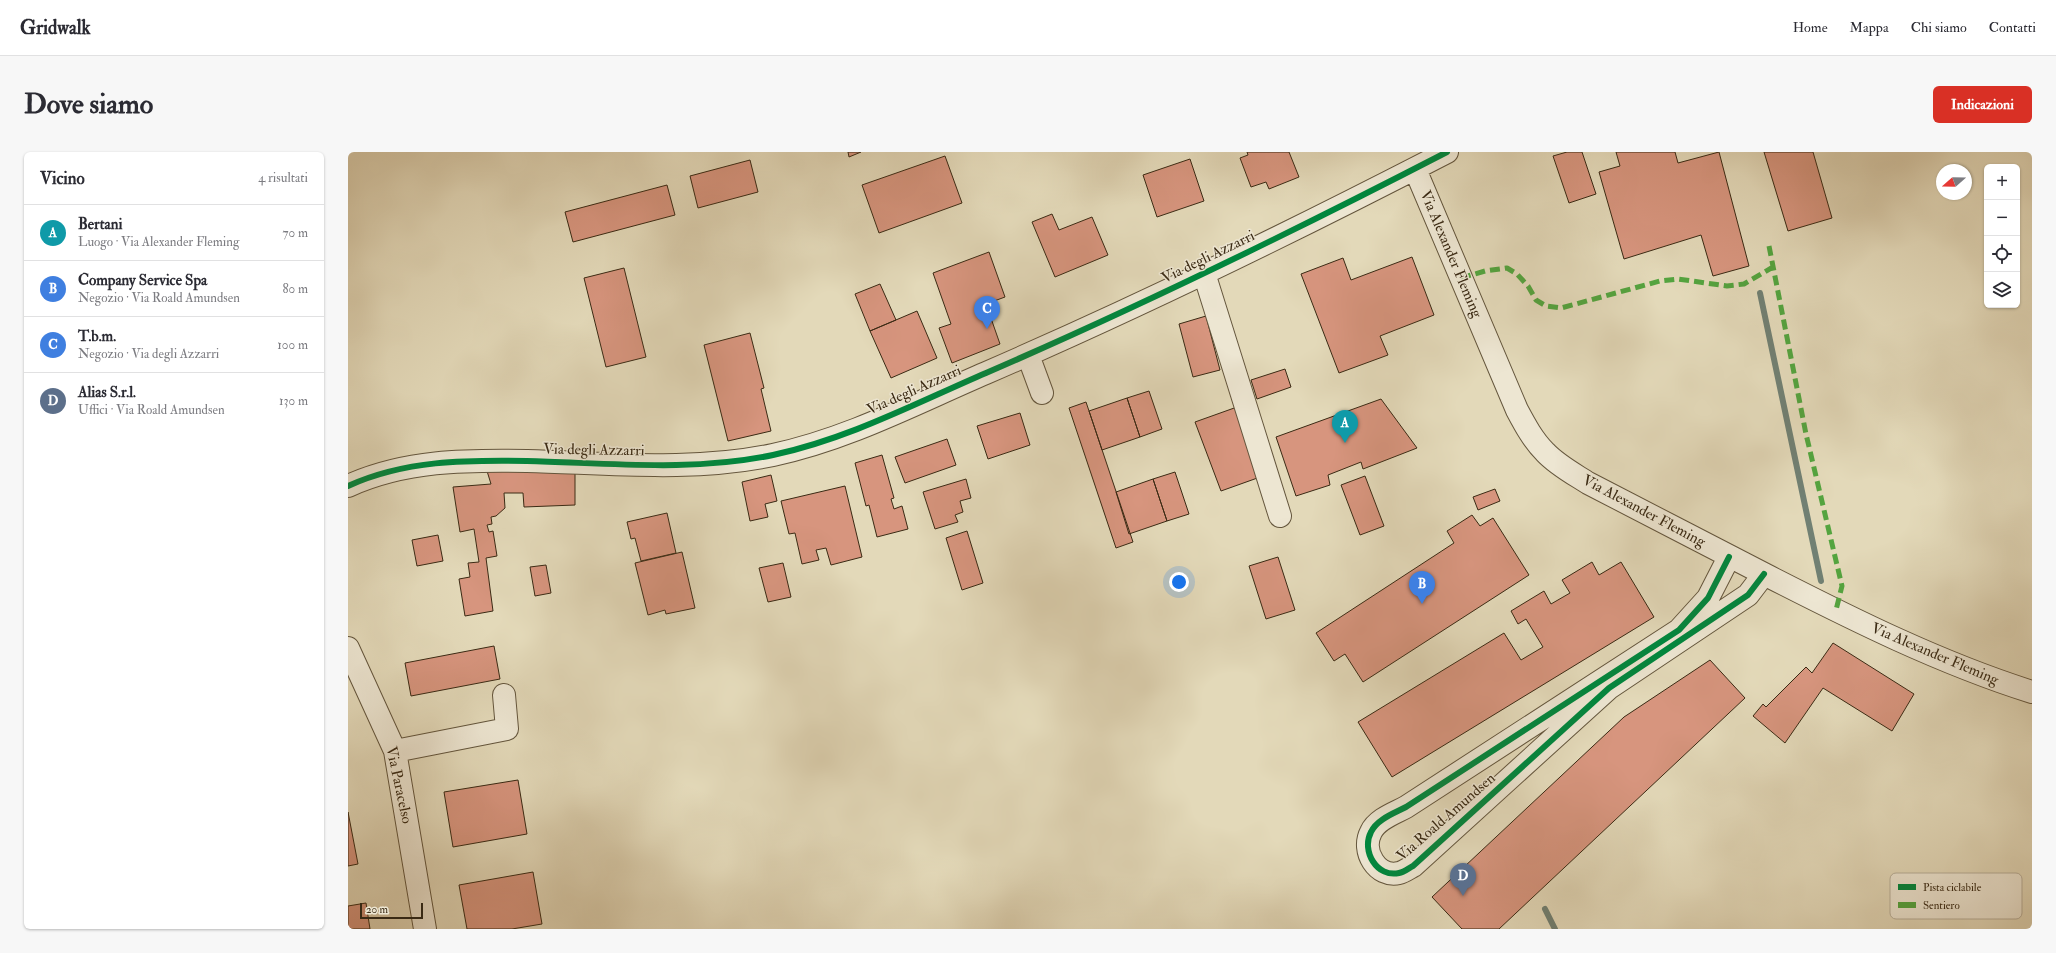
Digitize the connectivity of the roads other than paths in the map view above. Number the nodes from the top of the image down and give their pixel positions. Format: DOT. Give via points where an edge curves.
graph roads {
  1 [pos="1448,152"];
  2 [pos="1415,169"];
  3 [pos="1204,273"];
  4 [pos="1028,355"];
  5 [pos="1042,393"];
  6 [pos="348,486"];
  7 [pos="1280,516"];
  8 [pos="1729,556"];
  9 [pos="1764,574"];
  10 [pos="348,648"];
  11 [pos="2032,692"];
  12 [pos="504,695"];
  13 [pos="395,751"];
  14 [pos="425,929"];
  1 -- 2 [label="street, Via degli Azzarri"];
  2 -- 3 [label="street, Via degli Azzarri"];
  2 -- 8 [label="street, Via Alexander Fleming" via="1517,410 1545,453 1588,483"];
  3 -- 4 [label="street, Via degli Azzarri"];
  3 -- 7 [label="street"];
  4 -- 5 [label="street"];
  4 -- 6 [label="street, Via degli Azzarri" via="837,437 772,455 745,460 662,465 475,460 422,464 373,476"];
  8 -- 9 [label="street, Via Alexander Fleming"];
  8 -- 9 [label="street, Via Roald Amundsen" via="1708,598 1679,630 1406,807 1378,822 1370,832 1368,845 1369,855 1374,864 1381,871 1392,874 1401,873 1413,866 1609,688 1748,595"];
  9 -- 11 [label="street, Via Alexander Fleming" via="1895,638"];
  10 -- 13 [label="street, Via Paracelso"];
  12 -- 13 [label="street" via="507,728"];
  13 -- 14 [label="street, Via Paracelso"];
}
